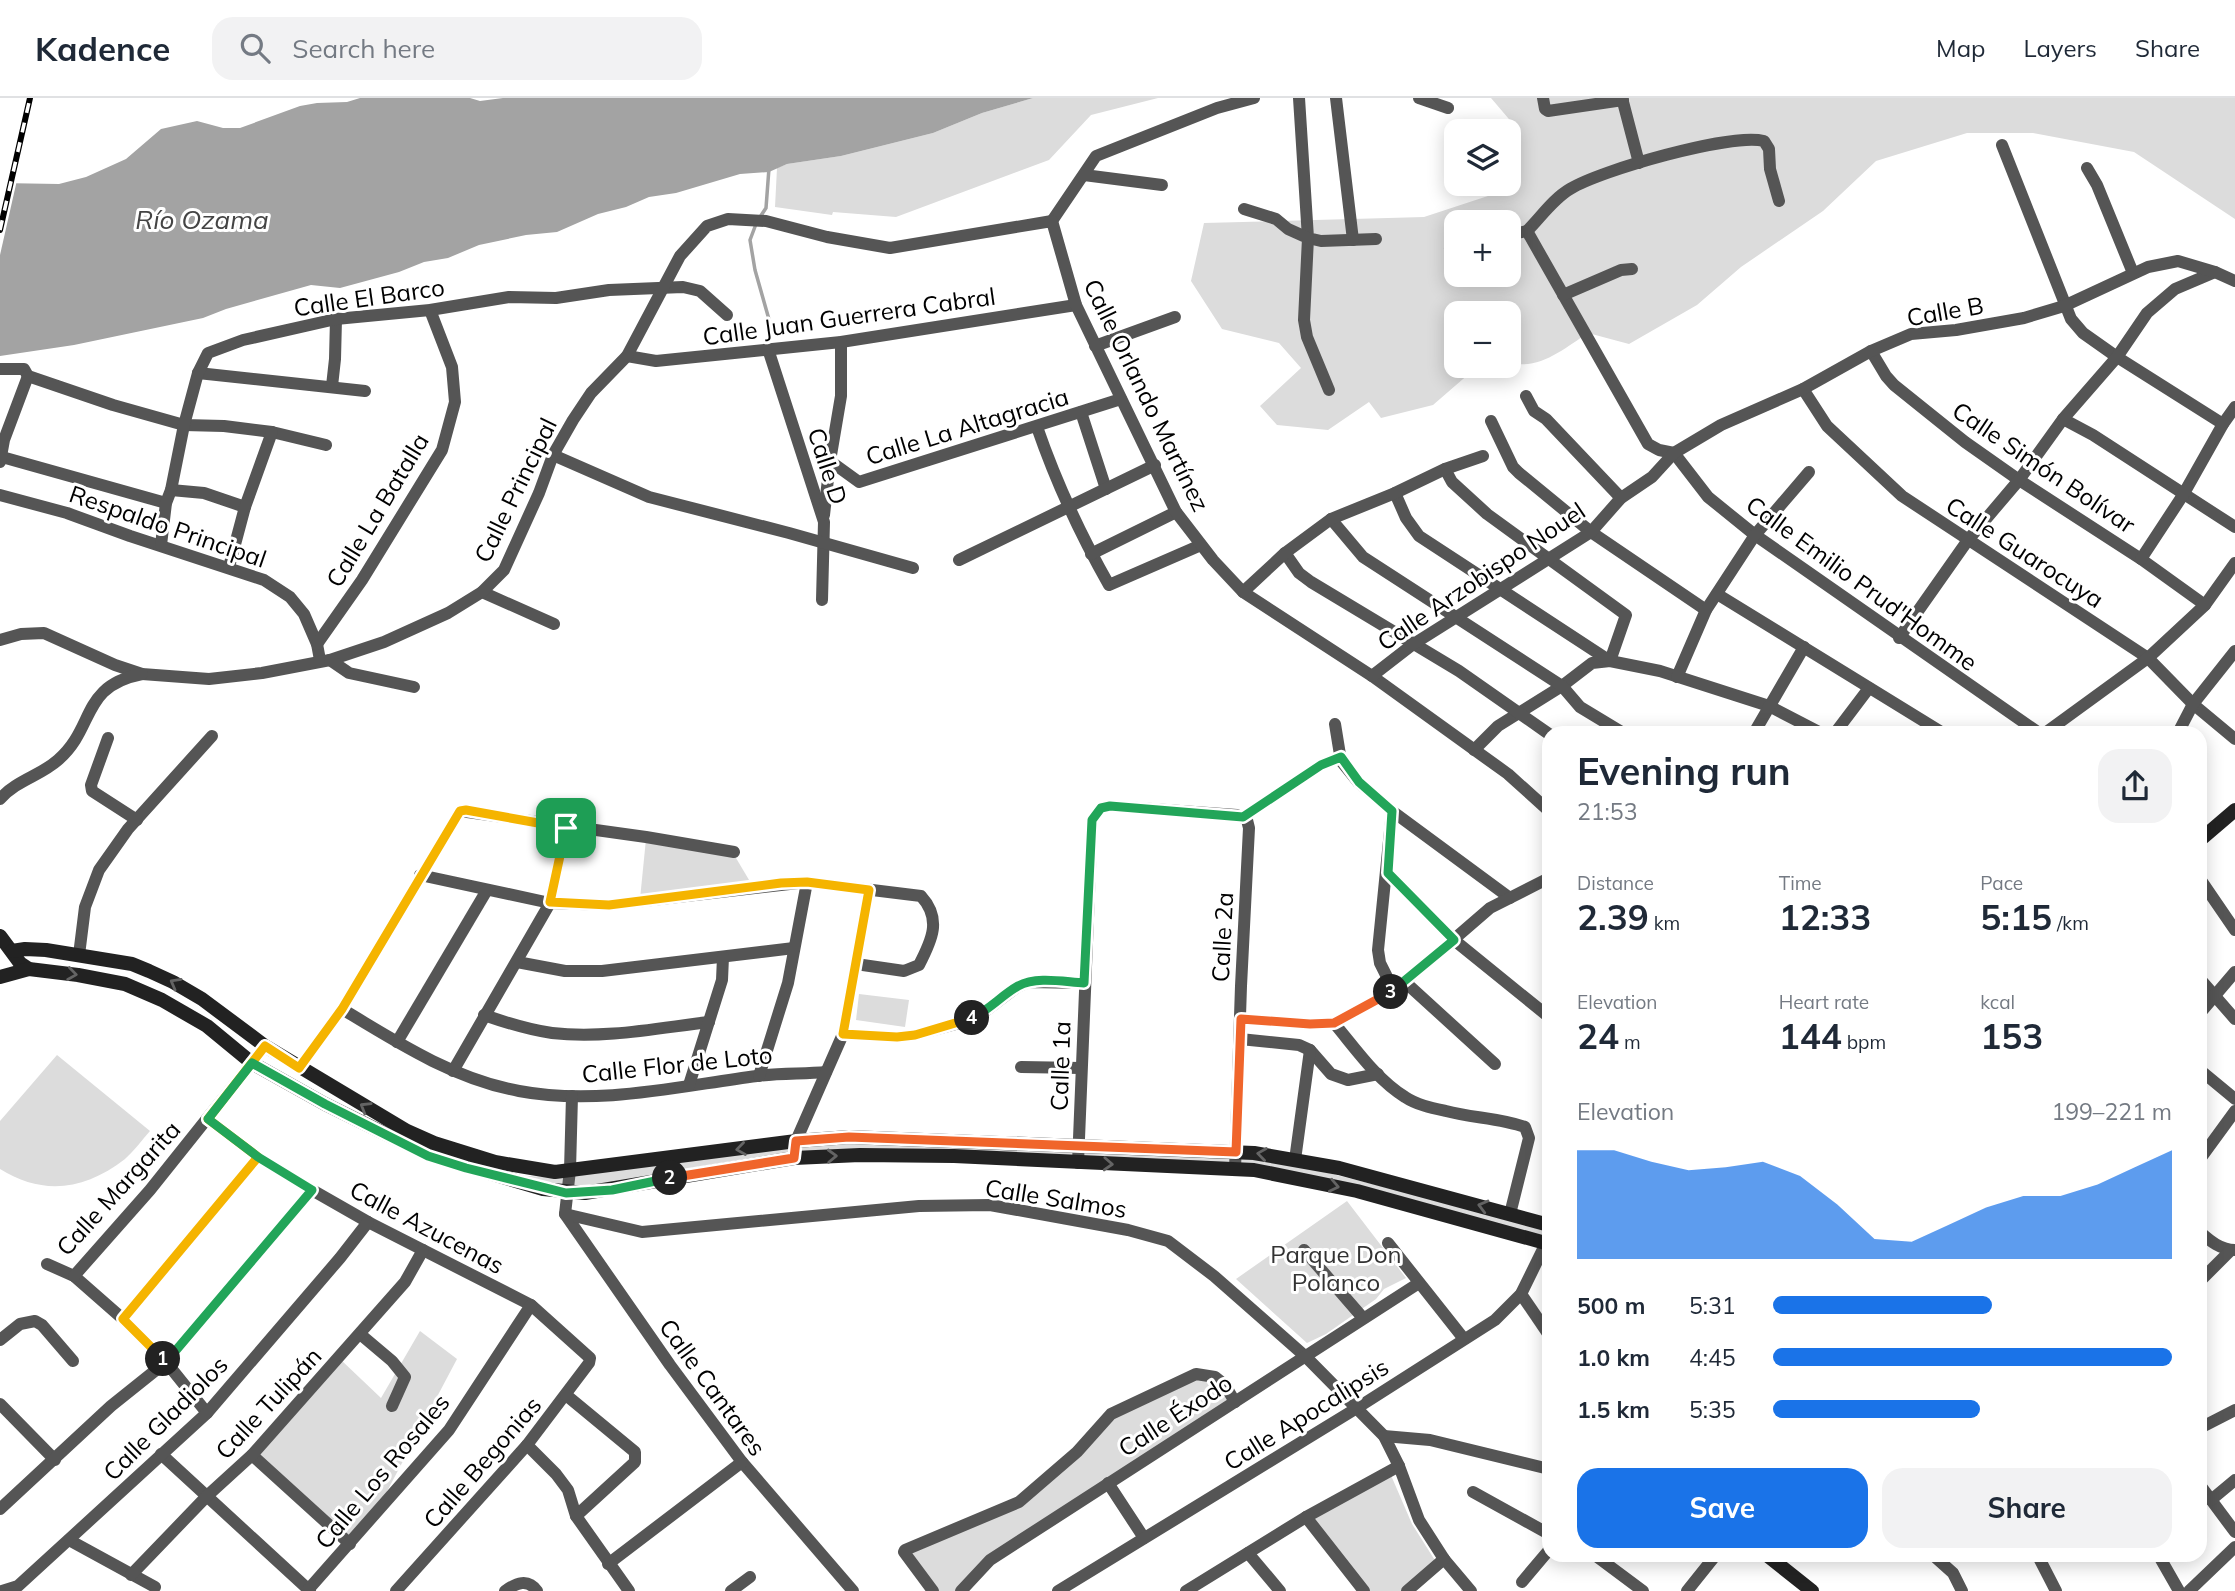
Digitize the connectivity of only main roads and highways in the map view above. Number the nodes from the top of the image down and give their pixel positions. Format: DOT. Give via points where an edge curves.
graph roads {
  1 [pos="2233,815"];
  2 [pos="2207,835"];
  3 [pos="0,936"];
  4 [pos="12,951"];
  5 [pos="29,969"];
  6 [pos="0,977"];
  7 [pos="1542,1223"];
  8 [pos="1542,1239"];
  9 [pos="1776,1562"];
  10 [pos="1812,1591"];
  1 -- 2 [label="main road"];
  3 -- 4 [label="main road"];
  4 -- 5 [label="main road"];
  7 -- 4 [label="main road, one-way" via="1339,1168 1236,1152 849,1137 555,1172 495,1162 398,1126 265,1046 202,999 132,964 47,950"];
  5 -- 6 [label="main road"];
  5 -- 8 [label="main road, one-way" via="125,984 206,1026 252,1063 428,1156 566,1193 612,1190 794,1158 860,1155 1254,1170 1357,1191"];
  9 -- 10 [label="main road"];
}
